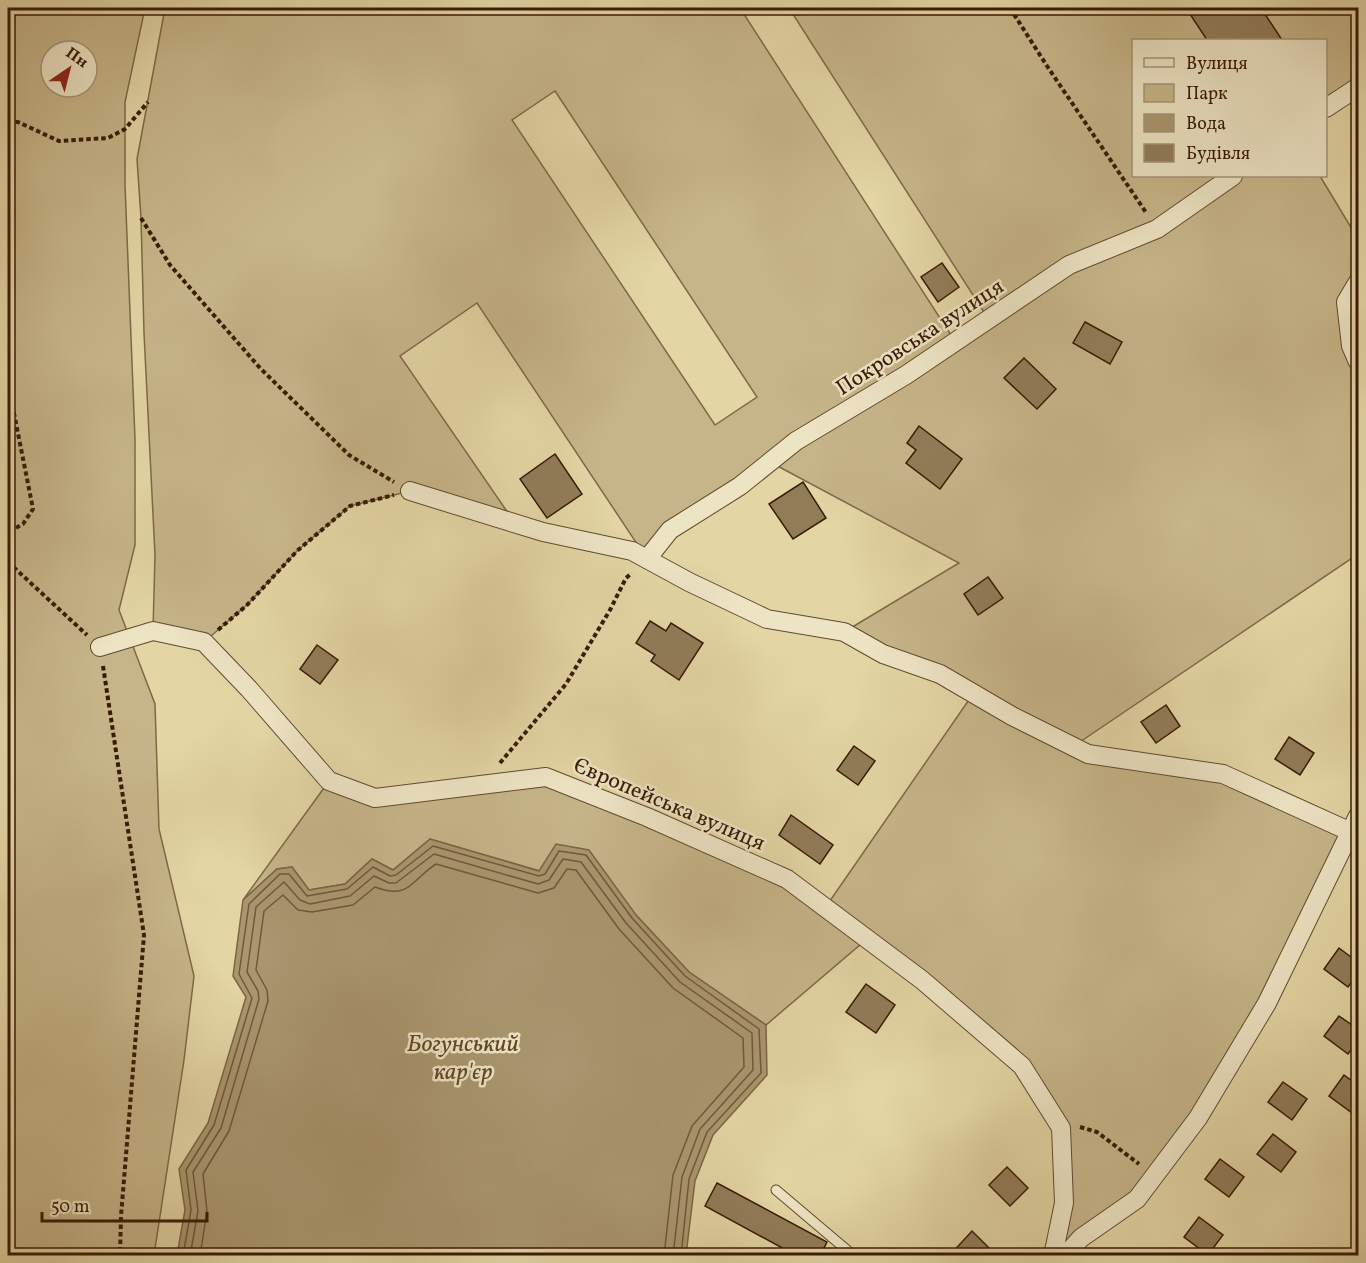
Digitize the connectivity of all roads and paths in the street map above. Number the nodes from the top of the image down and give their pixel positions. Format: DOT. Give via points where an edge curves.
graph roads {
  1 [pos="10,8"];
  2 [pos="1010,8"];
  3 [pos="8,28"];
  4 [pos="1359,87"];
  5 [pos="148,102"];
  6 [pos="1327,107"];
  7 [pos="8,122"];
  8 [pos="1232,177"];
  9 [pos="141,218"];
  10 [pos="1157,229"];
  11 [pos="1359,282"];
  12 [pos="1359,362"];
  13 [pos="8,383"];
  14 [pos="410,491"];
  15 [pos="8,532"];
  16 [pos="646,559"];
  17 [pos="8,562"];
  18 [pos="204,642"];
  19 [pos="100,647"];
  20 [pos="483,785"];
  21 [pos="1355,824"];
  22 [pos="1054,1118"];
  23 [pos="1155,1175"];
  24 [pos="776,1190"];
  25 [pos="120,1256"];
  26 [pos="854,1256"];
  27 [pos="1053,1256"];
  28 [pos="1065,1256"];
  1 -- 3 [label="path"];
  2 -- 10 [label="path"];
  4 -- 6 [label="street"];
  5 -- 7 [label="path" via="125,129 108,138 59,141 18,122"];
  8 -- 10 [label="street, Покровська вулиця"];
  9 -- 14 [label="path" via="170,265 260,368 349,455"];
  10 -- 16 [label="street, Покровська вулиця" via="1069,265 906,375 796,441 741,486 670,530"];
  11 -- 12 [label="street" via="1346,302 1351,346"];
  13 -- 15 [label="path" via="33,509 23,524"];
  14 -- 16 [label="street" via="543,532 632,551"];
  14 -- 18 [label="path" via="350,506"];
  16 -- 20 [label="path" via="626,578 566,684"];
  16 -- 21 [label="street" via="767,619 844,632 883,654 940,674 1088,754 1223,774"];
  17 -- 19 [label="path"];
  18 -- 19 [label="street" via="153,631"];
  18 -- 20 [label="street, Європейська вулиця" via="328,781 375,798"];
  19 -- 25 [label="path" via="144,935"];
  20 -- 22 [label="street, Європейська вулиця" via="546,777 787,879 922,980 1022,1066"];
  21 -- 23 [label="street" via="1267,1003 1198,1118"];
  22 -- 23 [label="path" via="1097,1132"];
  22 -- 27 [label="street, Європейська вулиця" via="1060,1128 1064,1203"];
  23 -- 28 [label="street" via="1137,1199 1081,1238"];
  24 -- 26 [label="lane"];
}
